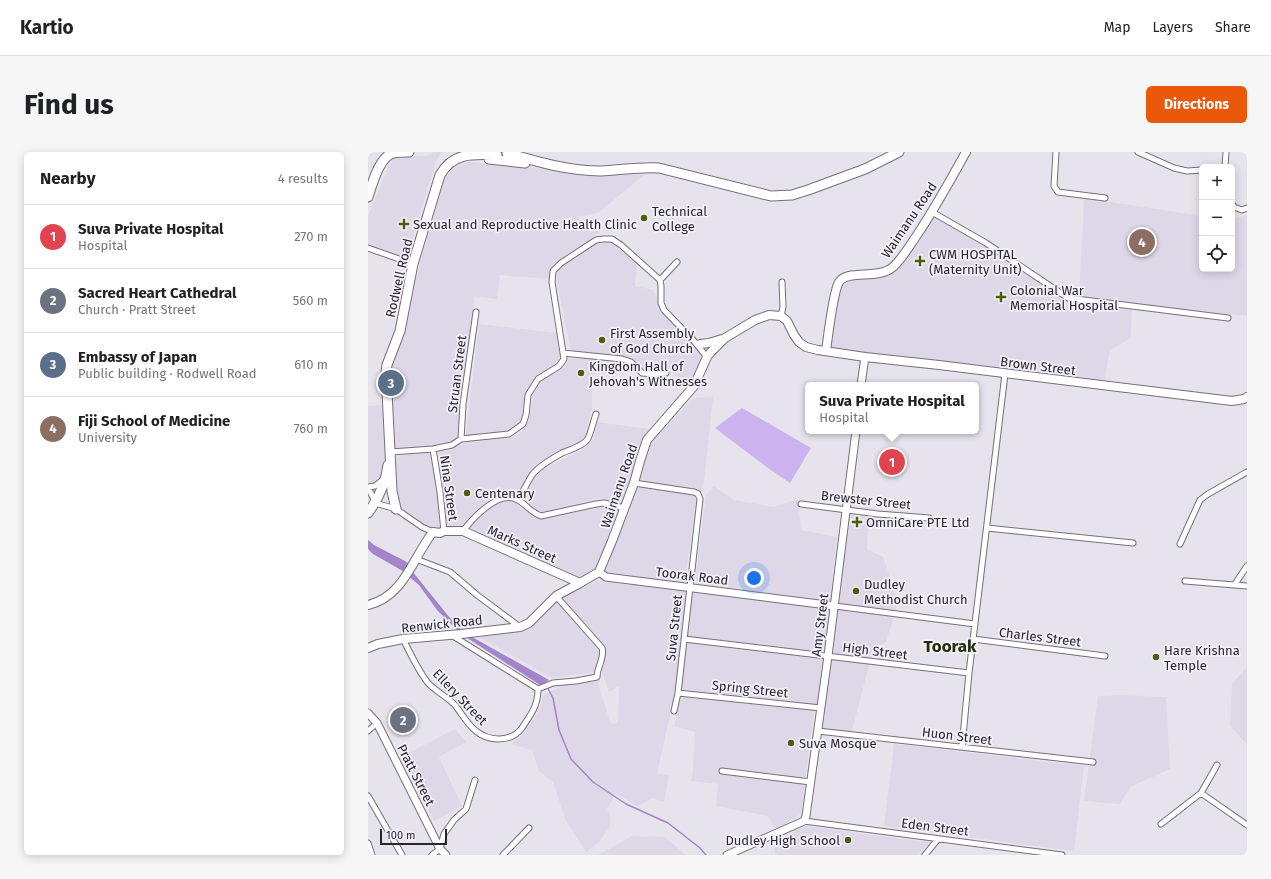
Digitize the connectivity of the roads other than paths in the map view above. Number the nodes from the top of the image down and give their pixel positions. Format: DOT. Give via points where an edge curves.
graph roads {
  1 [pos="409,152"];
  2 [pos="899,152"];
  3 [pos="966,152"];
  4 [pos="1056,152"];
  5 [pos="1138,152"];
  6 [pos="1226,152"];
  7 [pos="508,153"];
  8 [pos="525,153"];
  9 [pos="496,154"];
  10 [pos="460,156"];
  11 [pos="1225,164"];
  12 [pos="546,165"];
  13 [pos="1199,170"];
  14 [pos="368,197"];
  15 [pos="1105,198"];
  16 [pos="1235,206"];
  17 [pos="1247,208"];
  18 [pos="932,212"];
  19 [pos="368,248"];
  20 [pos="678,262"];
  21 [pos="413,264"];
  22 [pos="660,280"];
  23 [pos="782,282"];
  24 [pos="476,312"];
  25 [pos="781,316"];
  26 [pos="1228,318"];
  27 [pos="725,338"];
  28 [pos="696,342"];
  29 [pos="826,351"];
  30 [pos="564,353"];
  31 [pos="709,355"];
  32 [pos="865,358"];
  33 [pos="666,373"];
  34 [pos="1005,374"];
  35 [pos="861,382"];
  36 [pos="1246,400"];
  37 [pos="596,414"];
  38 [pos="856,434"];
  39 [pos="461,439"];
  40 [pos="433,449"];
  41 [pos="391,452"];
  42 [pos="1247,472"];
  43 [pos="385,478"];
  44 [pos="634,483"];
  45 [pos="368,488"];
  46 [pos="518,500"];
  47 [pos="375,502"];
  48 [pos="801,504"];
  49 [pos="624,508"];
  50 [pos="396,509"];
  51 [pos="846,510"];
  52 [pos="368,513"];
  53 [pos="930,518"];
  54 [pos="987,528"];
  55 [pos="444,530"];
  56 [pos="463,531"];
  57 [pos="433,532"];
  58 [pos="1133,543"];
  59 [pos="1180,544"];
  60 [pos="415,561"];
  61 [pos="1247,566"];
  62 [pos="599,572"];
  63 [pos="1185,581"];
  64 [pos="580,583"];
  65 [pos="1235,584"];
  66 [pos="1247,586"];
  67 [pos="689,588"];
  68 [pos="556,596"];
  69 [pos="368,605"];
  70 [pos="835,606"];
  71 [pos="975,624"];
  72 [pos="520,627"];
  73 [pos="461,634"];
  74 [pos="407,639"];
  75 [pos="684,639"];
  76 [pos="973,639"];
  77 [pos="368,648"];
  78 [pos="410,652"];
  79 [pos="828,656"];
  80 [pos="1105,656"];
  81 [pos="969,673"];
  82 [pos="538,690"];
  83 [pos="678,693"];
  84 [pos="821,708"];
  85 [pos="674,711"];
  86 [pos="368,713"];
  87 [pos="377,723"];
  88 [pos="368,731"];
  89 [pos="818,731"];
  90 [pos="962,747"];
  91 [pos="1093,762"];
  92 [pos="1218,765"];
  93 [pos="722,771"];
  94 [pos="475,780"];
  95 [pos="811,782"];
  96 [pos="1201,793"];
  97 [pos="368,796"];
  98 [pos="804,821"];
  99 [pos="1161,824"];
  100 [pos="1247,825"];
  101 [pos="528,828"];
  102 [pos="938,839"];
  103 [pos="368,843"];
  104 [pos="1013,848"];
  105 [pos="443,852"];
  106 [pos="372,855"];
  107 [pos="402,855"];
  108 [pos="432,855"];
  109 [pos="503,855"];
  110 [pos="727,855"];
  111 [pos="925,855"];
  112 [pos="1012,855"];
  113 [pos="1062,855"];
  1 -- 14 [label="highway" via="392,153 386,157"];
  2 -- 12 [label="highway" via="865,169 808,190 792,195 771,196 659,168 600,171"];
  3 -- 18 [label="main road, Waimanu Road"];
  4 -- 15 [label="street" via="1054,186 1058,192"];
  5 -- 13 [label="street" via="1174,168"];
  6 -- 11 [label="street"];
  7 -- 9 [label="highway" via="503,156"];
  7 -- 12 [label="highway"];
  8 -- 12 [label="highway"];
  9 -- 10 [label="highway"];
  10 -- 12 [label="highway"];
  10 -- 21 [label="highway, Rodwell Road" via="445,165 440,175"];
  16 -- 17 [label="street" via="1242,210"];
  18 -- 26 [label="street" via="986,243 1068,298"];
  18 -- 29 [label="main road, Waimanu Road" via="901,258 891,268 880,274 845,277 840,281 834,298"];
  19 -- 21 [label="street"];
  20 -- 22 [label="street"];
  21 -- 41 [label="highway, Rodwell Road" via="400,331 387,365"];
  22 -- 28 [label="street" via="661,303 664,310"];
  22 -- 30 [label="street" via="612,239 596,240 561,263 553,271 552,282"];
  23 -- 25 [label="street"];
  24 -- 39 [label="street, Struan Street" via="463,404"];
  25 -- 27 [label="main road, Waimanu Road" via="769,315 755,320"];
  25 -- 29 [label="main road" via="787,321 799,342 806,347"];
  27 -- 28 [label="main road" via="709,343"];
  27 -- 31 [label="main road, Waimanu Road"];
  28 -- 31 [label="street"];
  29 -- 32 [label="main road, Brown Street"];
  30 -- 33 [label="street" via="622,358 631,362 642,373"];
  30 -- 39 [label="street" via="564,360 559,366 538,379 533,386 528,395 523,424 509,434"];
  31 -- 44 [label="main road, Waimanu Road" via="694,386 647,440"];
  32 -- 34 [label="main road, Brown Street"];
  32 -- 35 [label="main road"];
  34 -- 36 [label="main road, Brown Street" via="1232,401"];
  34 -- 54 [label="street"];
  37 -- 46 [label="street" via="587,441 536,470"];
  38 -- 51 [label="main road, Amy Street"];
  39 -- 40 [label="street" via="452,445"];
  40 -- 41 [label="street"];
  40 -- 55 [label="street, Nina Street"];
  41 -- 43 [label="highway"];
  41 -- 50 [label="highway" via="392,491"];
  42 -- 59 [label="street" via="1200,500"];
  43 -- 45 [label="street"];
  43 -- 47 [label="highway"];
  44 -- 49 [label="main road, Waimanu Road"];
  44 -- 67 [label="street, Suva Street" via="694,492 700,498"];
  45 -- 47 [label="street"];
  46 -- 49 [label="street" via="541,516 596,504"];
  46 -- 56 [label="street" via="500,498"];
  47 -- 50 [label="street"];
  47 -- 52 [label="highway"];
  48 -- 51 [label="street, Brewster Street"];
  49 -- 62 [label="main road, Waimanu Road"];
  50 -- 57 [label="street"];
  51 -- 53 [label="street, Brewster Street"];
  51 -- 70 [label="main road, Amy Street"];
  54 -- 58 [label="street"];
  54 -- 71 [label="street"];
  55 -- 56 [label="main road, Marks Street"];
  55 -- 57 [label="main road, Marks Street" via="440,533"];
  56 -- 64 [label="main road, Marks Street"];
  57 -- 60 [label="main road"];
  60 -- 69 [label="main road" via="396,589"];
  60 -- 72 [label="street" via="450,572 477,596"];
  61 -- 65 [label="street"];
  62 -- 64 [label="main road"];
  62 -- 67 [label="main road, Toorak Road" via="606,577"];
  63 -- 65 [label="street"];
  64 -- 68 [label="main road"];
  65 -- 66 [label="street"];
  67 -- 70 [label="main road, Toorak Road"];
  67 -- 75 [label="street, Suva Street"];
  68 -- 72 [label="main road" via="529,623"];
  68 -- 82 [label="street" via="603,652 597,677 576,682 552,683"];
  70 -- 71 [label="street, Toorak Road"];
  70 -- 79 [label="main road, Amy Street"];
  71 -- 76 [label="street"];
  72 -- 73 [label="main road, Renwick Road"];
  73 -- 74 [label="main road, Renwick Road"];
  73 -- 82 [label="street"];
  74 -- 77 [label="main road, Renwick Road"];
  74 -- 78 [label="street, Ellery Street"];
  74 -- 78 [label="street"];
  75 -- 79 [label="street, High Street"];
  75 -- 83 [label="street, Suva Street"];
  76 -- 80 [label="street, Charles Street"];
  76 -- 81 [label="street"];
  78 -- 82 [label="street, Ellery Street" via="428,683 454,705 477,733 488,738 507,739 520,731 536,707"];
  79 -- 81 [label="street, High Street"];
  79 -- 84 [label="main road, Amy Street"];
  81 -- 90 [label="street"];
  83 -- 84 [label="street, Spring Street"];
  83 -- 85 [label="street, Suva Street"];
  84 -- 89 [label="main road, Amy Street"];
  86 -- 87 [label="main road, Pratt Street"];
  87 -- 88 [label="street"];
  87 -- 105 [label="main road, Pratt Street"];
  89 -- 90 [label="street, Huon Street"];
  89 -- 95 [label="main road, Amy Street"];
  90 -- 91 [label="street, Huon Street"];
  92 -- 96 [label="street"];
  93 -- 95 [label="street"];
  94 -- 105 [label="street" via="466,809 444,834"];
  95 -- 98 [label="main road, Amy Street"];
  96 -- 99 [label="street"];
  96 -- 100 [label="street"];
  97 -- 107 [label="street"];
  98 -- 102 [label="street, Eden Street"];
  98 -- 110 [label="main road"];
  101 -- 109 [label="street"];
  102 -- 104 [label="street, Eden Street"];
  102 -- 111 [label="street"];
  103 -- 106 [label="street"];
  104 -- 112 [label="street"];
  104 -- 113 [label="street, Eden Street"];
  105 -- 108 [label="street"];
}
